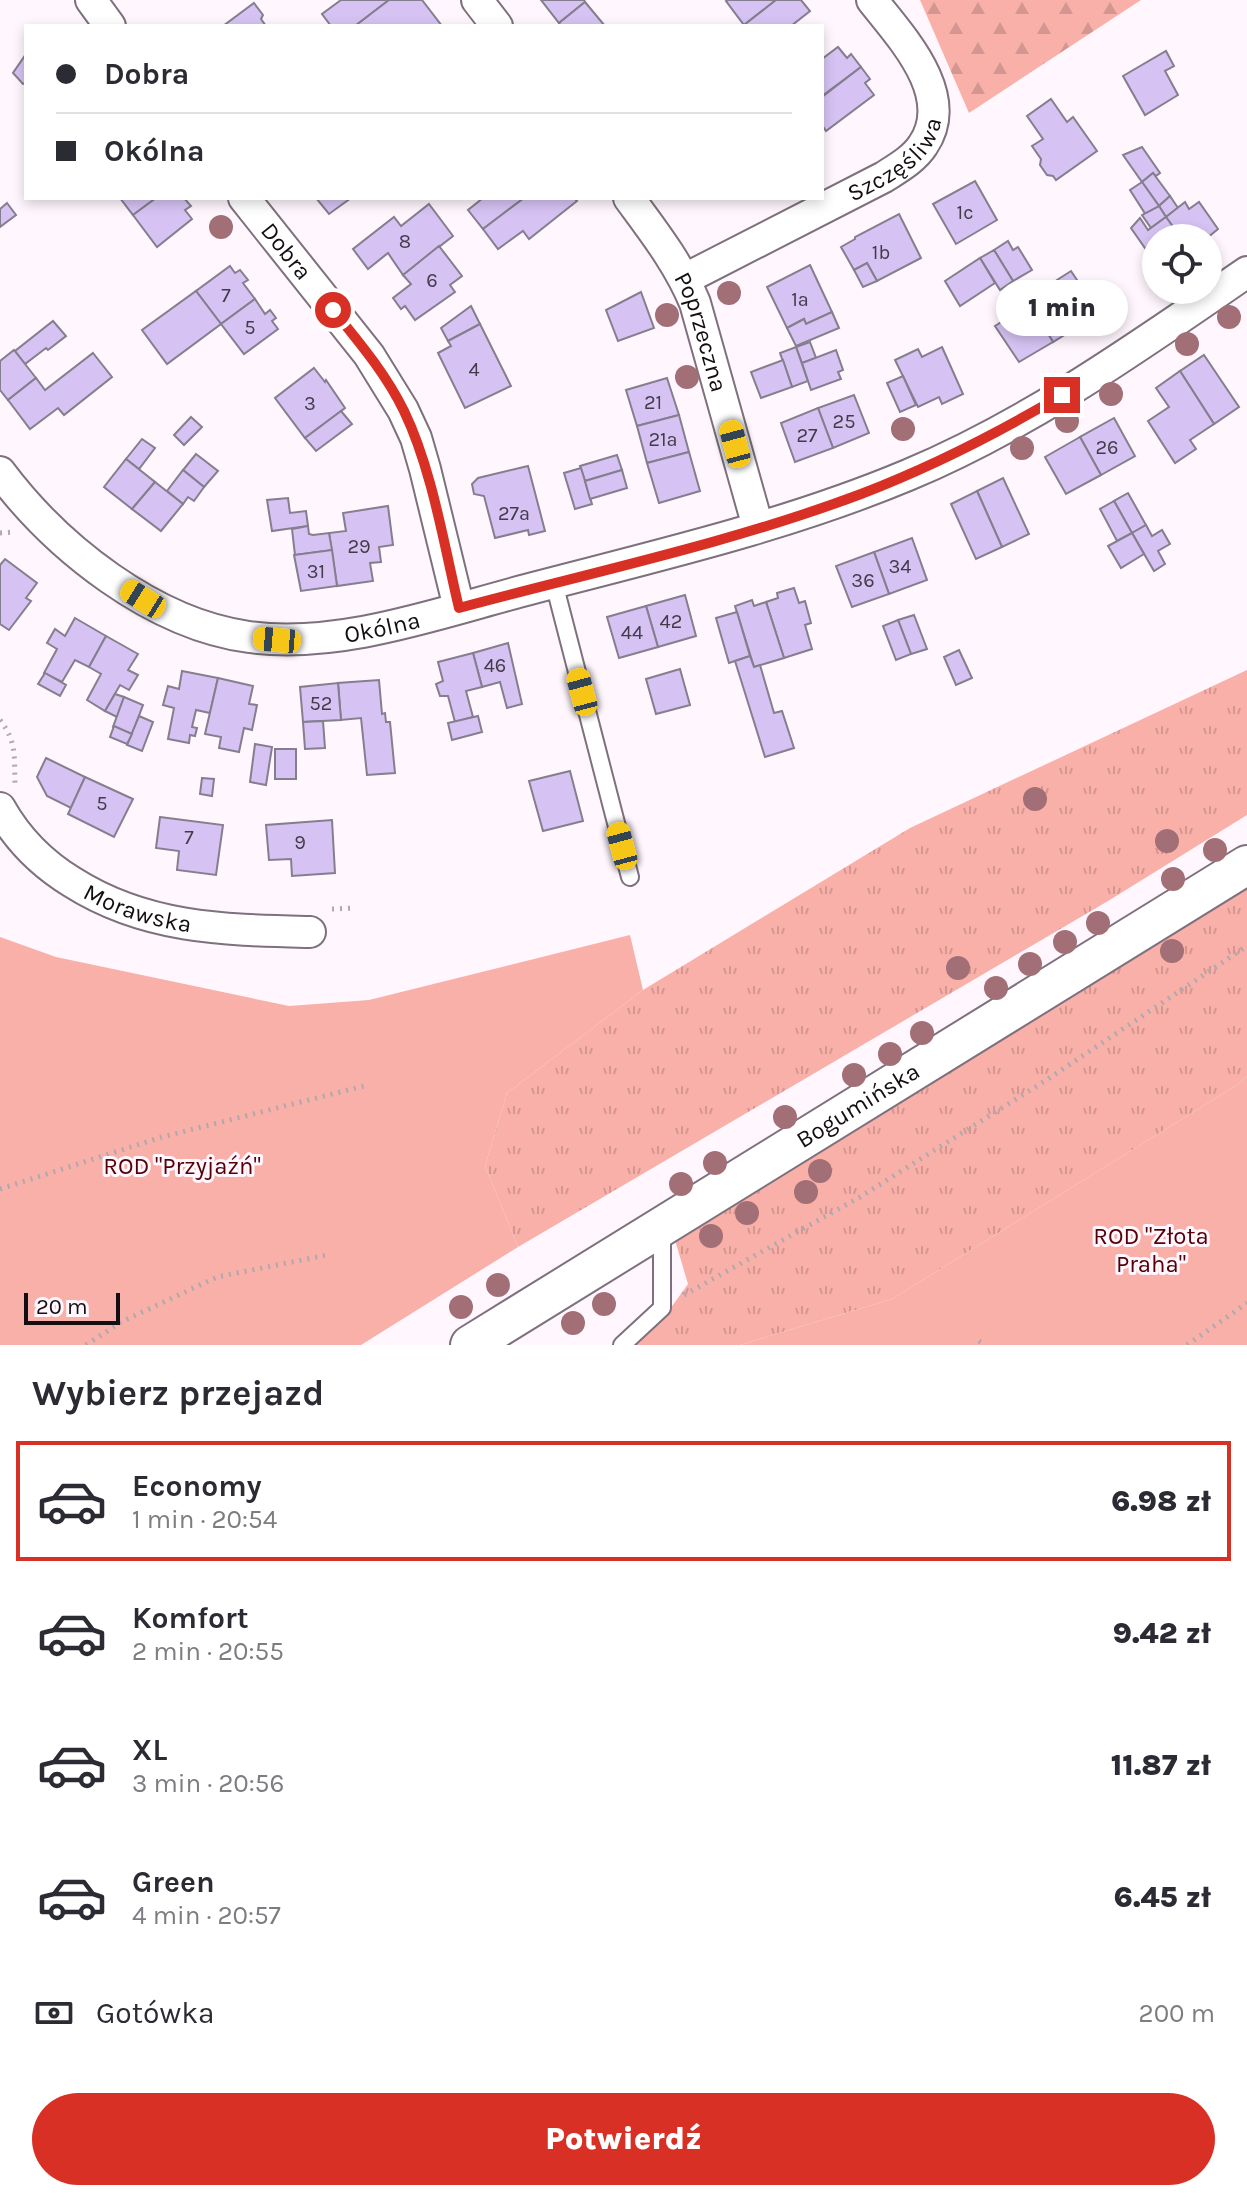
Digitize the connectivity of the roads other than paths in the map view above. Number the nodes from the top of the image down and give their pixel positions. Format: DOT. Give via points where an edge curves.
graph roads {
  1 [pos="91,0"];
  2 [pos="477,0"];
  3 [pos="872,0"];
  4 [pos="109,24"];
  5 [pos="495,24"];
  6 [pos="246,200"];
  7 [pos="630,200"];
  8 [pos="1247,272"];
  9 [pos="685,279"];
  10 [pos="5,489"];
  11 [pos="758,527"];
  12 [pos="554,583"];
  13 [pos="459,608"];
  14 [pos="8,798"];
  15 [pos="1247,865"];
  16 [pos="630,877"];
  17 [pos="316,921"];
  18 [pos="662,1226"];
  19 [pos="470,1345"];
  20 [pos="622,1345"];
  1 -- 4 [label="street"];
  2 -- 5 [label="street"];
  3 -- 9 [label="street, Szczęśliwa" via="920,63 930,87 932,128 922,146 884,177"];
  6 -- 13 [label="street, Dobra" via="369,355 403,410 425,469"];
  7 -- 9 [label="street, Poprzeczna"];
  8 -- 11 [label="street, Okólna" via="1010,426 897,479"];
  9 -- 11 [label="street, Poprzeczna"];
  10 -- 13 [label="street, Okólna" via="123,587 217,631 308,640"];
  11 -- 12 [label="street, Okólna"];
  12 -- 13 [label="street, Okólna"];
  12 -- 16 [label="lane"];
  14 -- 17 [label="street, Morawska" via="11,827 36,855 115,906 191,926"];
  15 -- 18 [label="street, Bogumińska"];
  18 -- 19 [label="street, Bogumińska"];
  18 -- 20 [label="lane" via="662,1308"];
}
